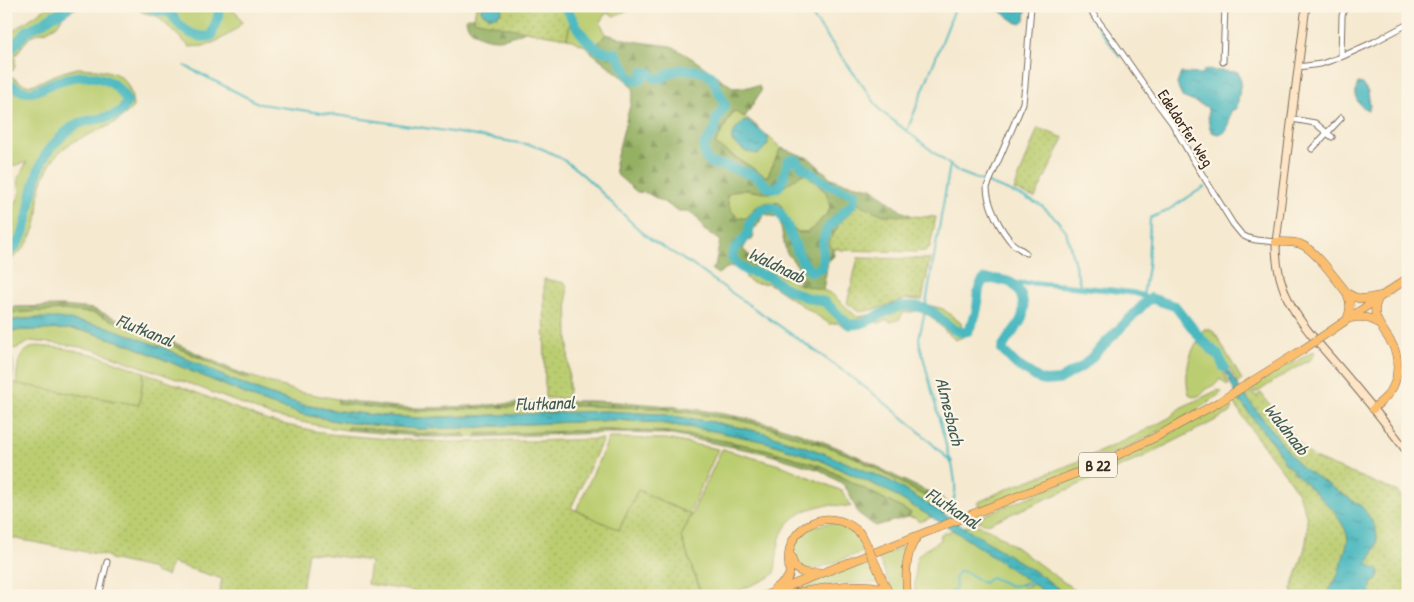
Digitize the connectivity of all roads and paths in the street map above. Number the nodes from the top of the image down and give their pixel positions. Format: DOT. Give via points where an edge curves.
graph roads {
  1 [pos="1031,6"];
  2 [pos="1087,6"];
  3 [pos="1226,6"];
  4 [pos="1306,6"];
  5 [pos="1344,6"];
  6 [pos="1407,22"];
  7 [pos="1341,57"];
  8 [pos="1223,62"];
  9 [pos="1298,67"];
  10 [pos="1340,118"];
  11 [pos="1292,119"];
  12 [pos="1327,133"];
  13 [pos="1332,137"];
  14 [pos="1312,149"];
  15 [pos="1276,242"];
  16 [pos="1026,253"];
  17 [pos="1408,278"];
  18 [pos="1347,293"];
  19 [pos="1380,296"];
  20 [pos="1347,319"];
  21 [pos="1379,324"];
  22 [pos="1373,408"];
  23 [pos="1407,450"];
  24 [pos="917,536"];
  25 [pos="790,549"];
  26 [pos="107,562"];
  27 [pos="831,570"];
  28 [pos="907,592"];
  29 [pos="890,595"];
  30 [pos="99,596"];
  31 [pos="764,596"];
  32 [pos="782,596"];
  1 -- 16 [label="street" via="1023,103 988,184 988,199 998,221 1014,244"];
  2 -- 15 [label="street, Edeldorfer Weg" via="1172,123 1233,224 1248,238"];
  3 -- 8 [label="street"];
  4 -- 9 [label="main road"];
  5 -- 7 [label="street"];
  6 -- 7 [label="street"];
  7 -- 9 [label="street"];
  9 -- 11 [label="main road"];
  10 -- 12 [label="street"];
  11 -- 12 [label="street" via="1315,123"];
  11 -- 15 [label="main road"];
  12 -- 13 [label="street"];
  12 -- 14 [label="street"];
  15 -- 18 [label="main road" via="1303,244"];
  15 -- 22 [label="main road" via="1277,266 1289,302 1306,328"];
  17 -- 19 [label="main road, B 22"];
  18 -- 19 [label="main road" via="1358,299"];
  18 -- 20 [label="main road" via="1351,308"];
  19 -- 20 [label="main road, B 22"];
  19 -- 21 [label="main road" via="1375,303"];
  20 -- 21 [label="main road" via="1366,317"];
  20 -- 24 [label="main road, B 22, bridge" via="1219,402 1156,438 1097,465"];
  21 -- 22 [label="main road" via="1393,346 1398,367 1392,390"];
  22 -- 23 [label="main road"];
  24 -- 27 [label="main road, B 22"];
  24 -- 28 [label="main road" via="908,551"];
  25 -- 27 [label="main road" via="793,563 801,572"];
  25 -- 29 [label="main road, bridge" via="804,528 820,520 845,522 864,539"];
  25 -- 31 [label="main road" via="786,581"];
  26 -- 30 [label="street"];
  27 -- 31 [label="main road, B 22"];
  29 -- 32 [label="main road" via="883,589 856,586"];
}
